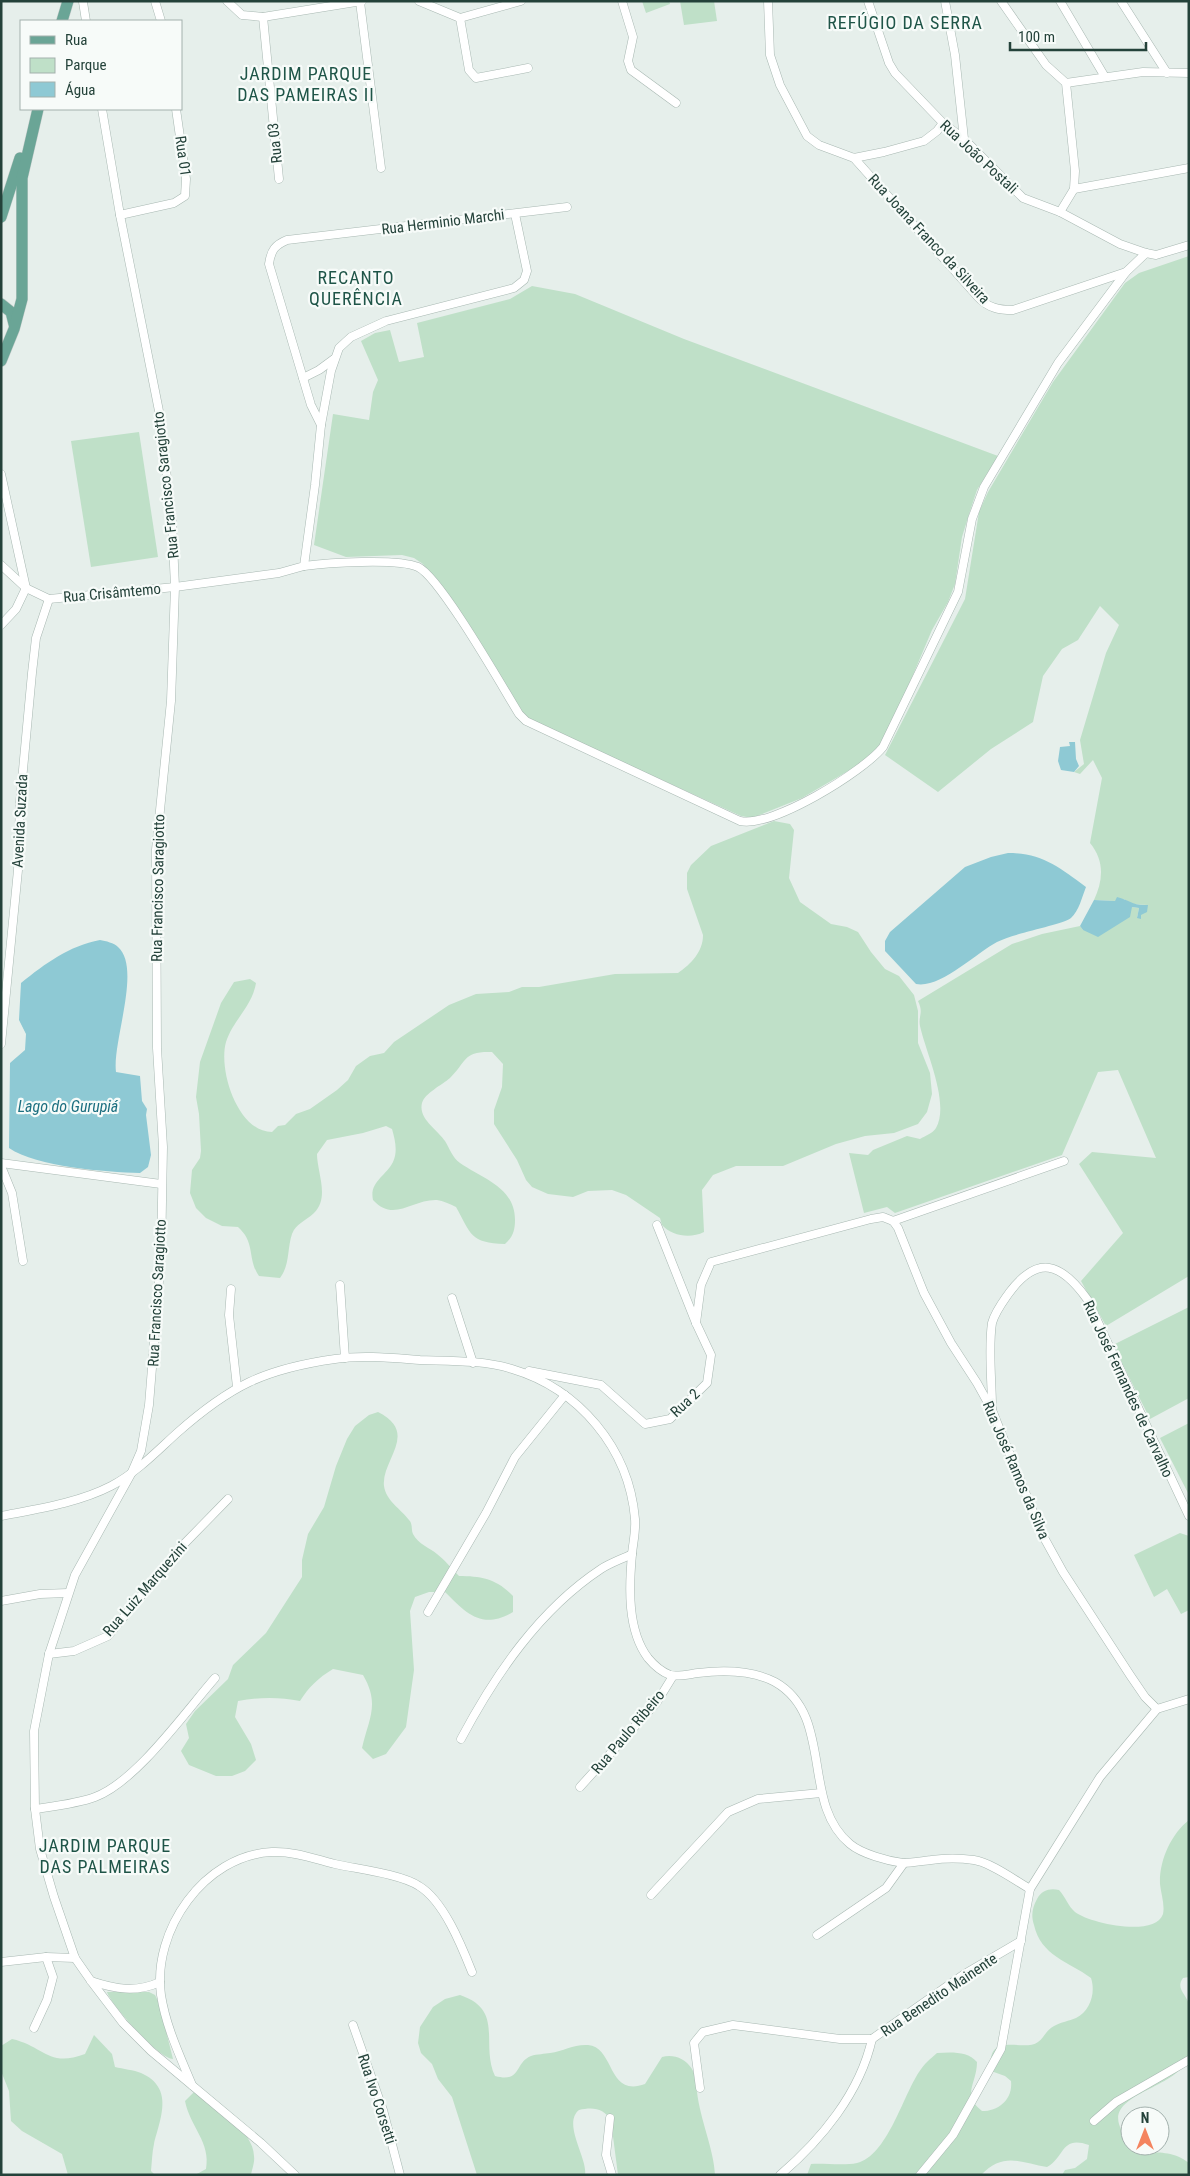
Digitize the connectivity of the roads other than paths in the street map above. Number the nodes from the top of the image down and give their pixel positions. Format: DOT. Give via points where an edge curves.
graph roads {
  1 [pos="68,1"];
  2 [pos="155,1"];
  3 [pos="227,1"];
  4 [pos="419,1"];
  5 [pos="521,1"];
  6 [pos="622,1"];
  7 [pos="768,1"];
  8 [pos="868,1"];
  9 [pos="944,1"];
  10 [pos="1001,1"];
  11 [pos="1060,1"];
  12 [pos="1121,1"];
  13 [pos="82,2"];
  14 [pos="361,2"];
  15 [pos="263,17"];
  16 [pos="460,18"];
  17 [pos="62,20"];
  18 [pos="86,20"];
  19 [pos="161,20"];
  20 [pos="528,68"];
  21 [pos="1167,73"];
  22 [pos="1189,73"];
  23 [pos="1106,77"];
  24 [pos="1066,83"];
  25 [pos="676,103"];
  26 [pos="37,110"];
  27 [pos="37,110"];
  28 [pos="102,110"];
  29 [pos="176,110"];
  30 [pos="943,123"];
  31 [pos="964,139"];
  32 [pos="854,158"];
  33 [pos="381,168"];
  34 [pos="1189,168"];
  35 [pos="279,179"];
  36 [pos="1074,189"];
  37 [pos="567,207"];
  38 [pos="1060,212"];
  39 [pos="120,214"];
  40 [pos="515,214"];
  41 [pos="1,218"];
  42 [pos="1189,245"];
  43 [pos="1146,253"];
  44 [pos="1126,272"];
  45 [pos="1,304"];
  46 [pos="14,329"];
  47 [pos="334,359"];
  48 [pos="1,361"];
  49 [pos="302,378"];
  50 [pos="321,425"];
  51 [pos="1,474"];
  52 [pos="1,564"];
  53 [pos="304,566"];
  54 [pos="175,587"];
  55 [pos="26,588"];
  56 [pos="49,599"];
  57 [pos="1,625"];
  58 [pos="2,1027"];
  59 [pos="1,1044"];
  60 [pos="1064,1160"];
  61 [pos="1,1164"];
  62 [pos="161,1184"];
  63 [pos="893,1222"];
  64 [pos="657,1225"];
  65 [pos="23,1261"];
  66 [pos="340,1285"];
  67 [pos="231,1289"];
  68 [pos="452,1298"];
  69 [pos="696,1323"];
  70 [pos="345,1358"];
  71 [pos="473,1363"];
  72 [pos="509,1368"];
  73 [pos="238,1387"];
  74 [pos="565,1395"];
  75 [pos="992,1410"];
  76 [pos="131,1474"];
  77 [pos="228,1499"];
  78 [pos="1,1516"];
  79 [pos="1189,1516"];
  80 [pos="632,1554"];
  81 [pos="68,1593"];
  82 [pos="1,1601"];
  83 [pos="428,1612"];
  84 [pos="49,1654"];
  85 [pos="673,1676"];
  86 [pos="215,1678"];
  87 [pos="1189,1699"];
  88 [pos="1158,1709"];
  89 [pos="461,1739"];
  90 [pos="580,1787"];
  91 [pos="821,1793"];
  92 [pos="35,1810"];
  93 [pos="904,1863"];
  94 [pos="1030,1889"];
  95 [pos="651,1895"];
  96 [pos="817,1935"];
  97 [pos="1021,1941"];
  98 [pos="46,1957"];
  99 [pos="75,1958"];
  100 [pos="1,1962"];
  101 [pos="472,1972"];
  102 [pos="91,1981"];
  103 [pos="160,1982"];
  104 [pos="353,2025"];
  105 [pos="34,2028"];
  106 [pos="872,2039"];
  107 [pos="1189,2060"];
  108 [pos="193,2086"];
  109 [pos="700,2088"];
  110 [pos="610,2118"];
  111 [pos="1094,2121"];
  112 [pos="295,2175"];
  113 [pos="400,2175"];
  114 [pos="612,2175"];
  115 [pos="780,2175"];
  116 [pos="920,2175"];
  1 -- 17 [label="main road"];
  2 -- 19 [label="street"];
  3 -- 15 [label="street" via="242,15"];
  4 -- 16 [label="street"];
  5 -- 16 [label="street"];
  6 -- 25 [label="street" via="633,37 628,61 630,70"];
  7 -- 32 [label="street" via="770,55 780,85 807,136 818,145"];
  8 -- 30 [label="street, Rua João Postali" via="895,73"];
  9 -- 31 [label="street" via="955,55"];
  10 -- 24 [label="street" via="1046,65"];
  11 -- 23 [label="street"];
  12 -- 21 [label="street"];
  13 -- 18 [label="street"];
  14 -- 15 [label="street"];
  14 -- 33 [label="street"];
  15 -- 35 [label="street, Rua 03"];
  16 -- 20 [label="street" via="469,70 476,78"];
  21 -- 22 [label="street"];
  21 -- 23 [label="street" via="1144,72"];
  23 -- 24 [label="street"];
  24 -- 36 [label="street"];
  26 -- 41 [label="main road"];
  27 -- 46 [label="main road" via="22,178 22,298"];
  28 -- 39 [label="street, Rua Francisco Saragiotto"];
  29 -- 39 [label="street, Rua 01" via="186,179 185,196 174,203"];
  30 -- 31 [label="street, Rua João Postali"];
  30 -- 32 [label="street" via="924,141"];
  31 -- 38 [label="street, Rua João Postali" via="1023,198"];
  32 -- 44 [label="street, Rua Joana Franco da Silveira" via="978,297 992,308 1013,310"];
  34 -- 36 [label="street"];
  36 -- 38 [label="street"];
  37 -- 40 [label="street"];
  38 -- 43 [label="street, Rua João Postali" via="1120,244"];
  39 -- 54 [label="street, Rua Francisco Saragiotto" via="159,411 172,520"];
  40 -- 47 [label="street, Rua Herminio Marchi" via="526,261 524,280 514,288 366,328 339,348"];
  40 -- 49 [label="street, Rua Herminio Marchi" via="287,240 278,244 271,252 269,264"];
  42 -- 43 [label="street" via="1156,255"];
  43 -- 44 [label="street, Rua Joana Franco da Silveira"];
  44 -- 53 [label="street" via="1058,363 984,487 972,519 958,592 883,747 865,766 806,802 758,822 740,821 526,721 458,615 426,573 418,568 408,564 343,562"];
  45 -- 46 [label="main road" via="11,312"];
  46 -- 48 [label="main road"];
  47 -- 49 [label="street"];
  47 -- 50 [label="street, Rua Herminio Marchi"];
  49 -- 50 [label="street, Rua Herminio Marchi" via="310,405"];
  50 -- 53 [label="street, Rua Herminio Marchi"];
  51 -- 55 [label="street"];
  52 -- 55 [label="street"];
  53 -- 54 [label="street" via="278,573"];
  54 -- 56 [label="street, Rua Crisâmtemo"];
  54 -- 62 [label="street, Rua Francisco Saragiotto" via="171,701 156,850 157,1048 163,1147"];
  55 -- 56 [label="street"];
  55 -- 57 [label="street" via="16,609"];
  56 -- 58 [label="street, Avenida Suzada" via="36,638 32,673 20,802 18,870"];
  58 -- 59 [label="street, Avenida Suzada"];
  60 -- 63 [label="street"];
  61 -- 62 [label="street"];
  61 -- 65 [label="street" via="12,1193"];
  62 -- 76 [label="street, Rua Francisco Saragiotto" via="161,1256 150,1405 141,1451"];
  63 -- 69 [label="street" via="883,1217 871,1219 711,1262 700,1285"];
  63 -- 75 [label="street, Rua José Ramos da Silva" via="950,1343"];
  64 -- 69 [label="street, Rua 2"];
  66 -- 70 [label="street"];
  67 -- 73 [label="street" via="229,1316"];
  68 -- 71 [label="street"];
  69 -- 72 [label="street, Rua 2" via="712,1355 707,1383 670,1419 645,1424 601,1385"];
  70 -- 71 [label="street"];
  70 -- 73 [label="street" via="284,1368"];
  71 -- 72 [label="street"];
  72 -- 74 [label="street" via="540,1380"];
  73 -- 76 [label="street" via="195,1418"];
  74 -- 80 [label="street" via="591,1416 609,1440 624,1472 633,1501"];
  74 -- 83 [label="street" via="515,1457"];
  75 -- 79 [label="street, Rua José Fernandes de Carvalho" via="991,1332 998,1308 1021,1277 1032,1270 1053,1269 1065,1274 1087,1298"];
  75 -- 88 [label="street, Rua José Ramos da Silva" via="1042,1534 1145,1697"];
  76 -- 78 [label="street" via="92,1494"];
  76 -- 81 [label="street"];
  77 -- 84 [label="street, Rua Luiz Marquezini" via="178,1551 108,1636 74,1651"];
  80 -- 85 [label="street" via="629,1590 639,1641 660,1670"];
  80 -- 89 [label="street" via="601,1569 545,1617 487,1692"];
  81 -- 82 [label="street"];
  81 -- 84 [label="street"];
  84 -- 92 [label="street" via="34,1731"];
  85 -- 90 [label="street, Rua Paulo Ribeiro" via="656,1702"];
  85 -- 91 [label="street" via="721,1670 772,1680 789,1692 809,1727"];
  86 -- 92 [label="street" via="136,1768 115,1785 97,1796"];
  87 -- 88 [label="street"];
  88 -- 94 [label="street" via="1100,1776"];
  91 -- 93 [label="street" via="838,1832 852,1847"];
  91 -- 95 [label="street" via="758,1799 728,1812"];
  92 -- 99 [label="street" via="40,1849"];
  93 -- 94 [label="street" via="937,1859 978,1860"];
  93 -- 96 [label="street" via="886,1888"];
  94 -- 97 [label="street"];
  97 -- 106 [label="street, Rua Benedito Mainente" via="963,1975"];
  97 -- 116 [label="street" via="1001,2049 952,2135"];
  98 -- 99 [label="street"];
  98 -- 100 [label="street"];
  98 -- 105 [label="street" via="52,1977 47,2000"];
  99 -- 102 [label="street"];
  101 -- 103 [label="street" via="447,1918 419,1886 295,1854 272,1852 230,1863 196,1889 170,1931"];
  102 -- 103 [label="street" via="124,1989 150,1987"];
  102 -- 108 [label="street" via="123,2024"];
  103 -- 108 [label="street" via="166,2017"];
  104 -- 113 [label="street, Rua Ivo Corsetti" via="383,2110"];
  106 -- 109 [label="street" via="840,2039 733,2025 703,2032 694,2044"];
  106 -- 115 [label="street, Rua Benedito Mainente" via="866,2064 832,2121"];
  107 -- 111 [label="street" via="1116,2102"];
  108 -- 112 [label="street"];
  110 -- 114 [label="street" via="606,2155"];
}
